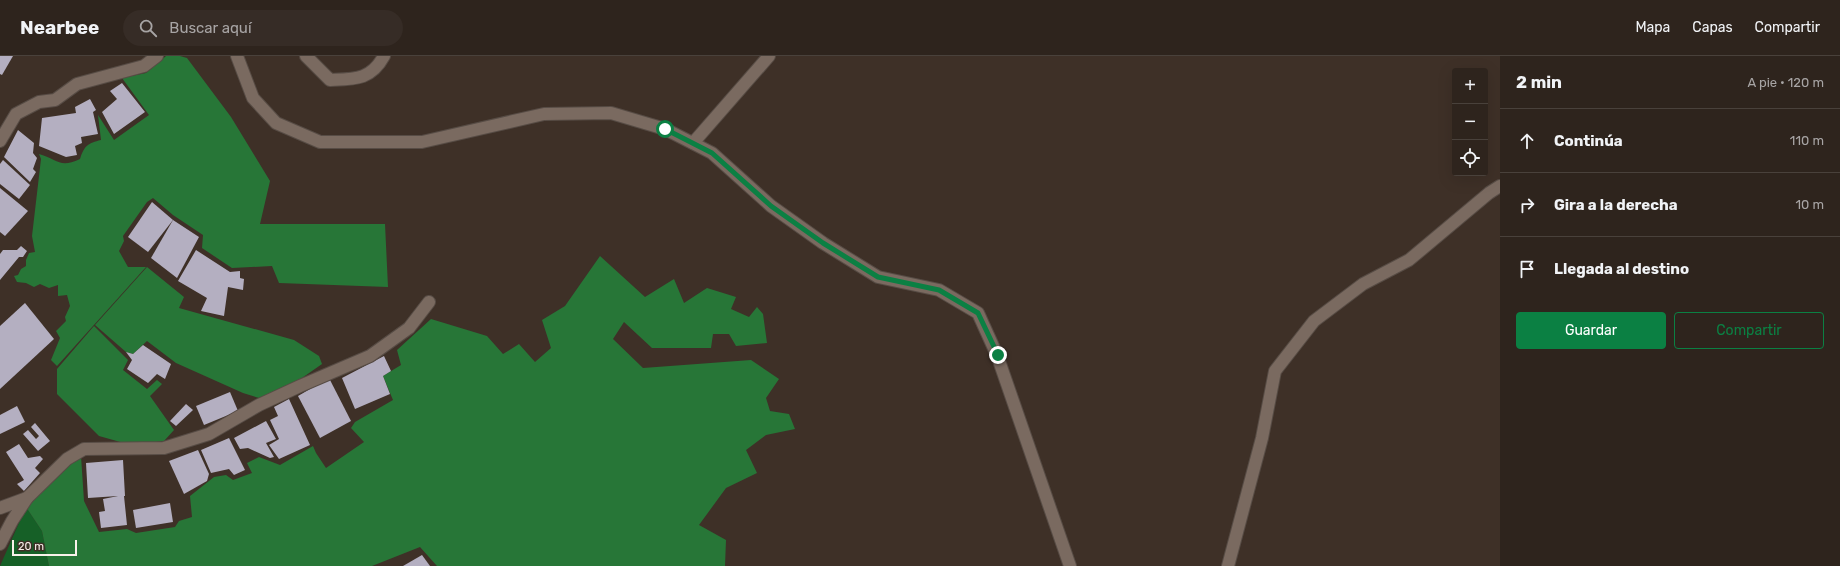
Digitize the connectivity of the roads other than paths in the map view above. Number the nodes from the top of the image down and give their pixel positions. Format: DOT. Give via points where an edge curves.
graph roads {
  1 [pos="157,56"];
  2 [pos="237,56"];
  3 [pos="306,56"];
  4 [pos="384,56"];
  5 [pos="769,56"];
  6 [pos="0,141"];
  7 [pos="693,143"];
  8 [pos="1500,186"];
  9 [pos="429,302"];
  10 [pos="27,498"];
  11 [pos="0,508"];
  12 [pos="0,544"];
  13 [pos="1070,566"];
  14 [pos="1228,566"];
  1 -- 6 [label="street" via="144,66 77,84 55,100 39,102 16,114"];
  2 -- 7 [label="street" via="253,98 276,123 320,142 422,142 544,114 611,113 665,129"];
  3 -- 4 [label="street" via="330,80 357,79 378,67"];
  5 -- 7 [label="street"];
  7 -- 13 [label="street" via="712,153 776,210 878,277 939,290 978,313 998,355"];
  8 -- 14 [label="street" via="1409,260 1363,284 1314,321 1275,371 1262,438"];
  9 -- 10 [label="street" via="409,328 370,356 300,386 209,434 164,448 84,449 66,459"];
  10 -- 11 [label="street"];
  10 -- 12 [label="street"];
}
